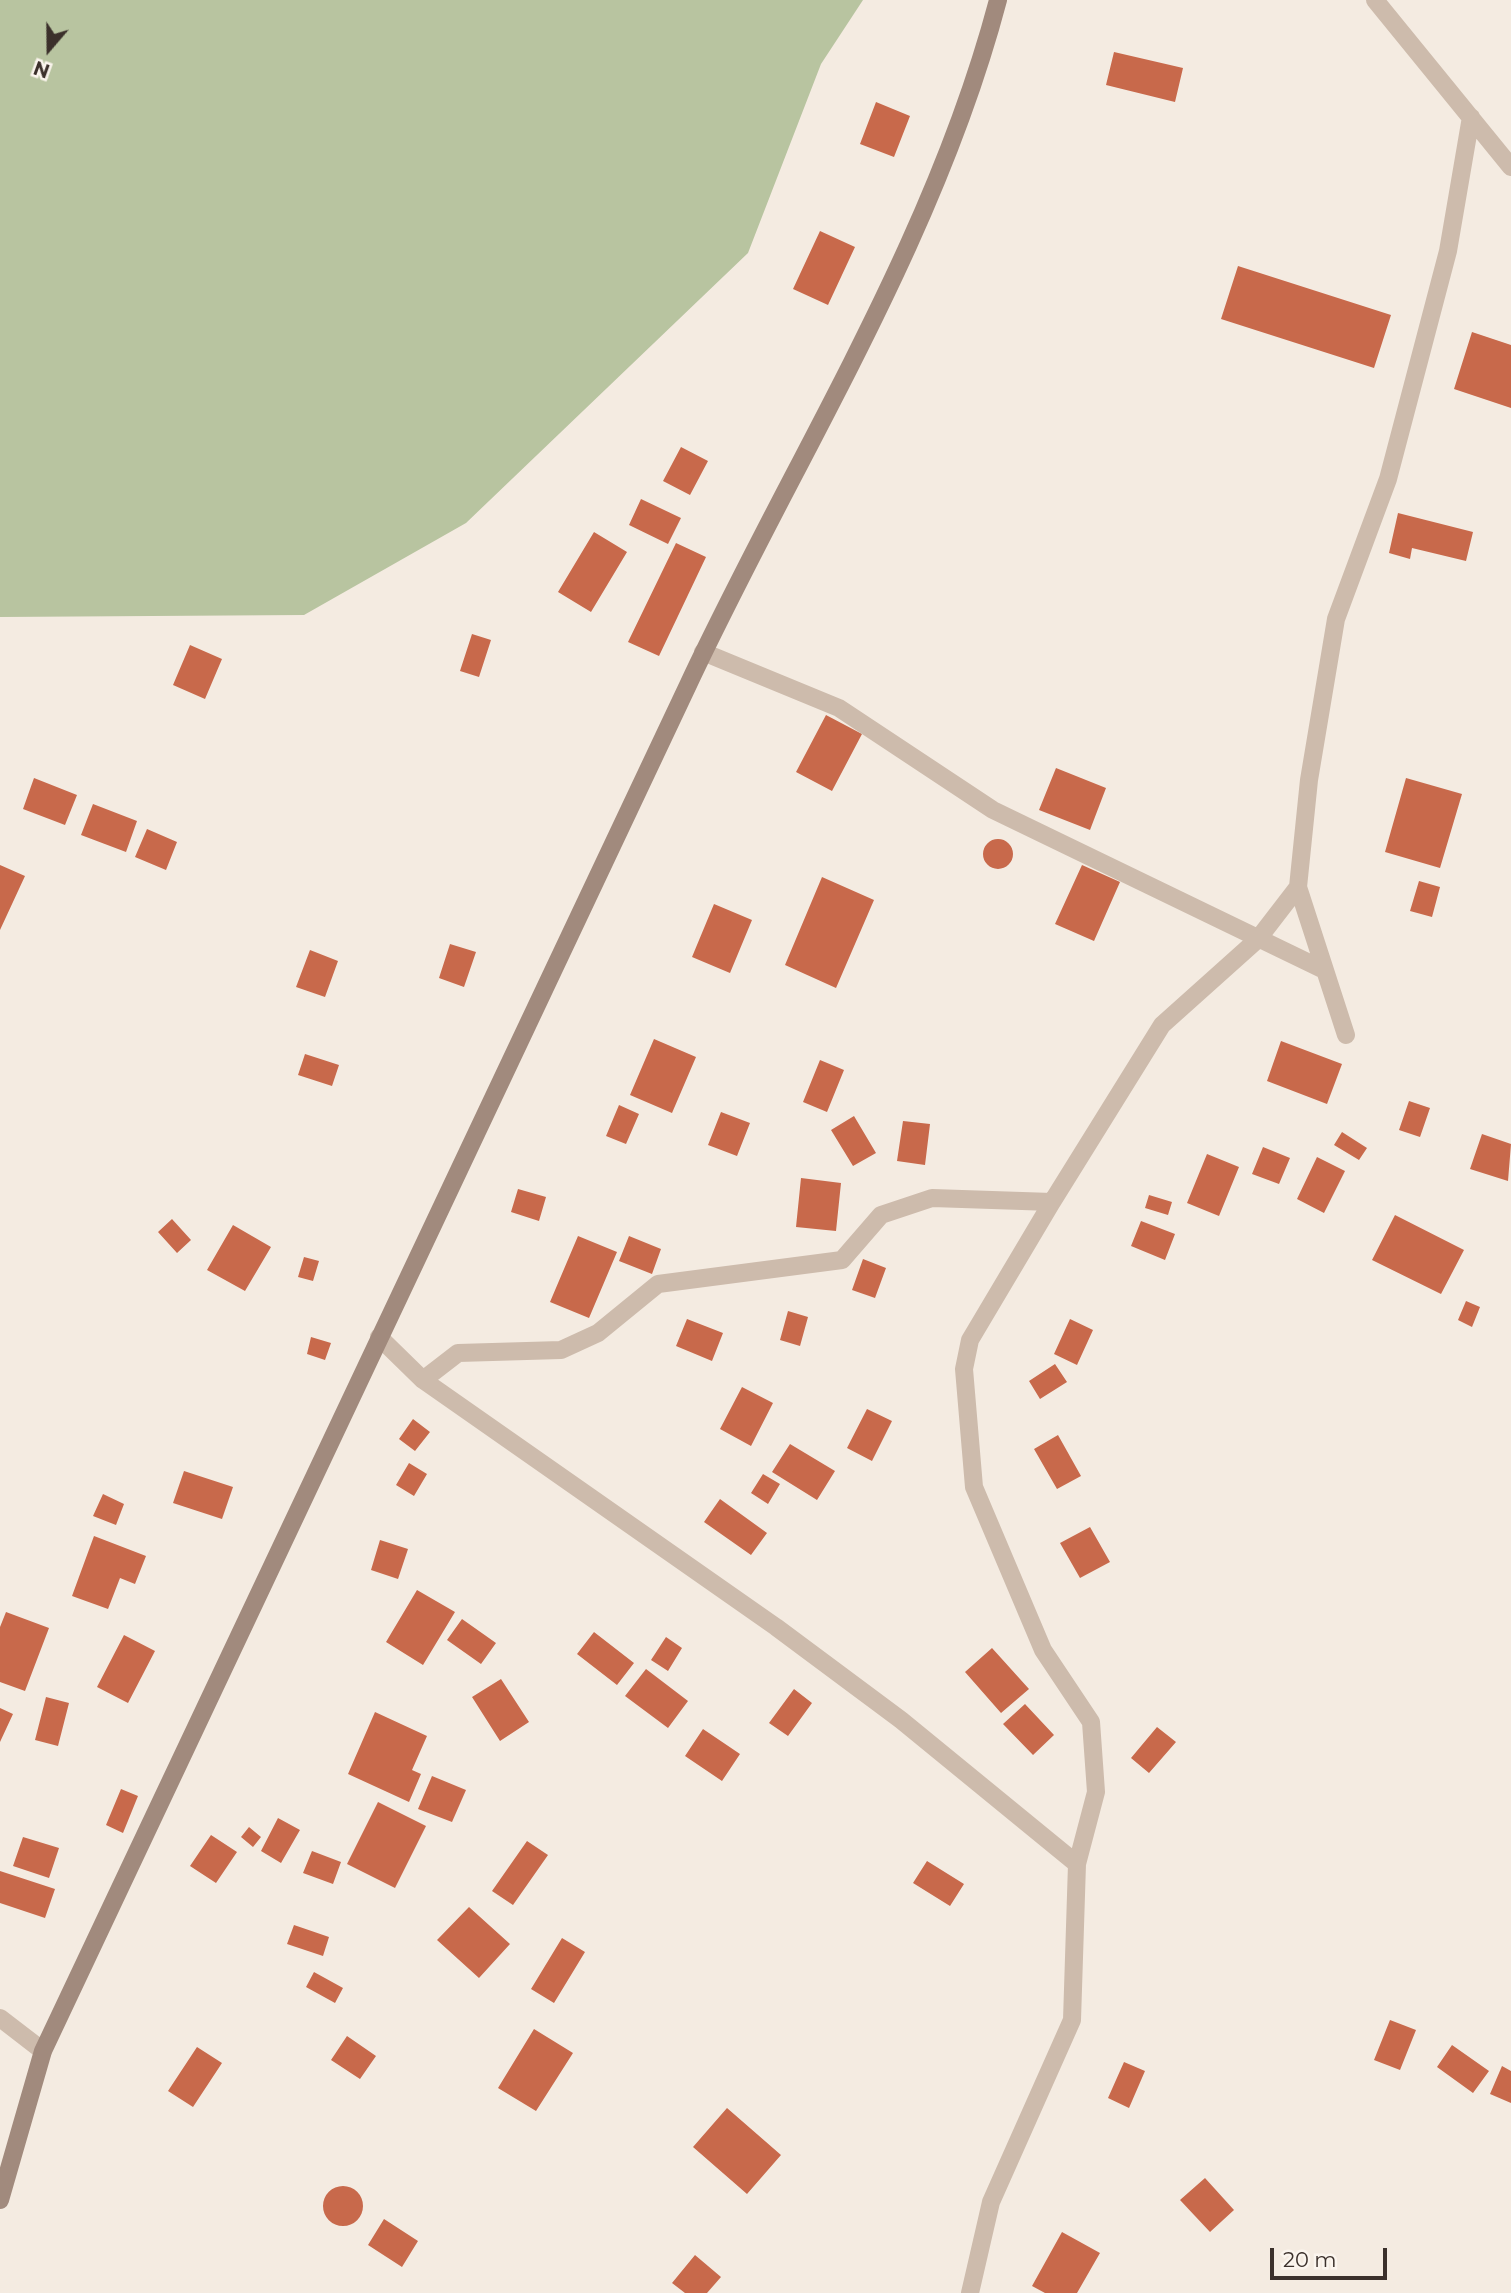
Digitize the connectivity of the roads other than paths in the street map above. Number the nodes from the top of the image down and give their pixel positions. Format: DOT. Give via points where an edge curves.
graph roads {
  1 [pos="998,0"];
  2 [pos="1375,0"];
  3 [pos="1471,117"];
  4 [pos="1511,167"];
  5 [pos="703,652"];
  6 [pos="1298,887"];
  7 [pos="1258,939"];
  8 [pos="1324,970"];
  9 [pos="1346,1035"];
  10 [pos="1052,1202"];
  11 [pos="379,1337"];
  12 [pos="423,1380"];
  13 [pos="1077,1864"];
  14 [pos="0,2018"];
  15 [pos="43,2051"];
  16 [pos="0,2200"];
  17 [pos="970,2293"];
  1 -- 5 [label="main road" via="980,67 911,243"];
  2 -- 3 [label="street"];
  3 -- 4 [label="street"];
  3 -- 6 [label="street" via="1448,251 1391,465 1336,619 1309,780"];
  5 -- 7 [label="street" via="839,708 993,810"];
  5 -- 11 [label="main road"];
  6 -- 7 [label="street"];
  6 -- 8 [label="street"];
  7 -- 8 [label="street"];
  7 -- 10 [label="street" via="1162,1025"];
  8 -- 9 [label="street"];
  10 -- 12 [label="street" via="932,1198 881,1215 842,1260 658,1284 598,1333 561,1350 458,1353"];
  10 -- 13 [label="street" via="970,1340 964,1369 974,1487 1043,1650 1091,1722 1096,1791"];
  11 -- 12 [label="street"];
  11 -- 15 [label="main road"];
  12 -- 13 [label="street" via="776,1627 901,1720"];
  13 -- 17 [label="street" via="1072,2020 991,2202"];
  14 -- 15 [label="street"];
  15 -- 16 [label="main road"];
}
